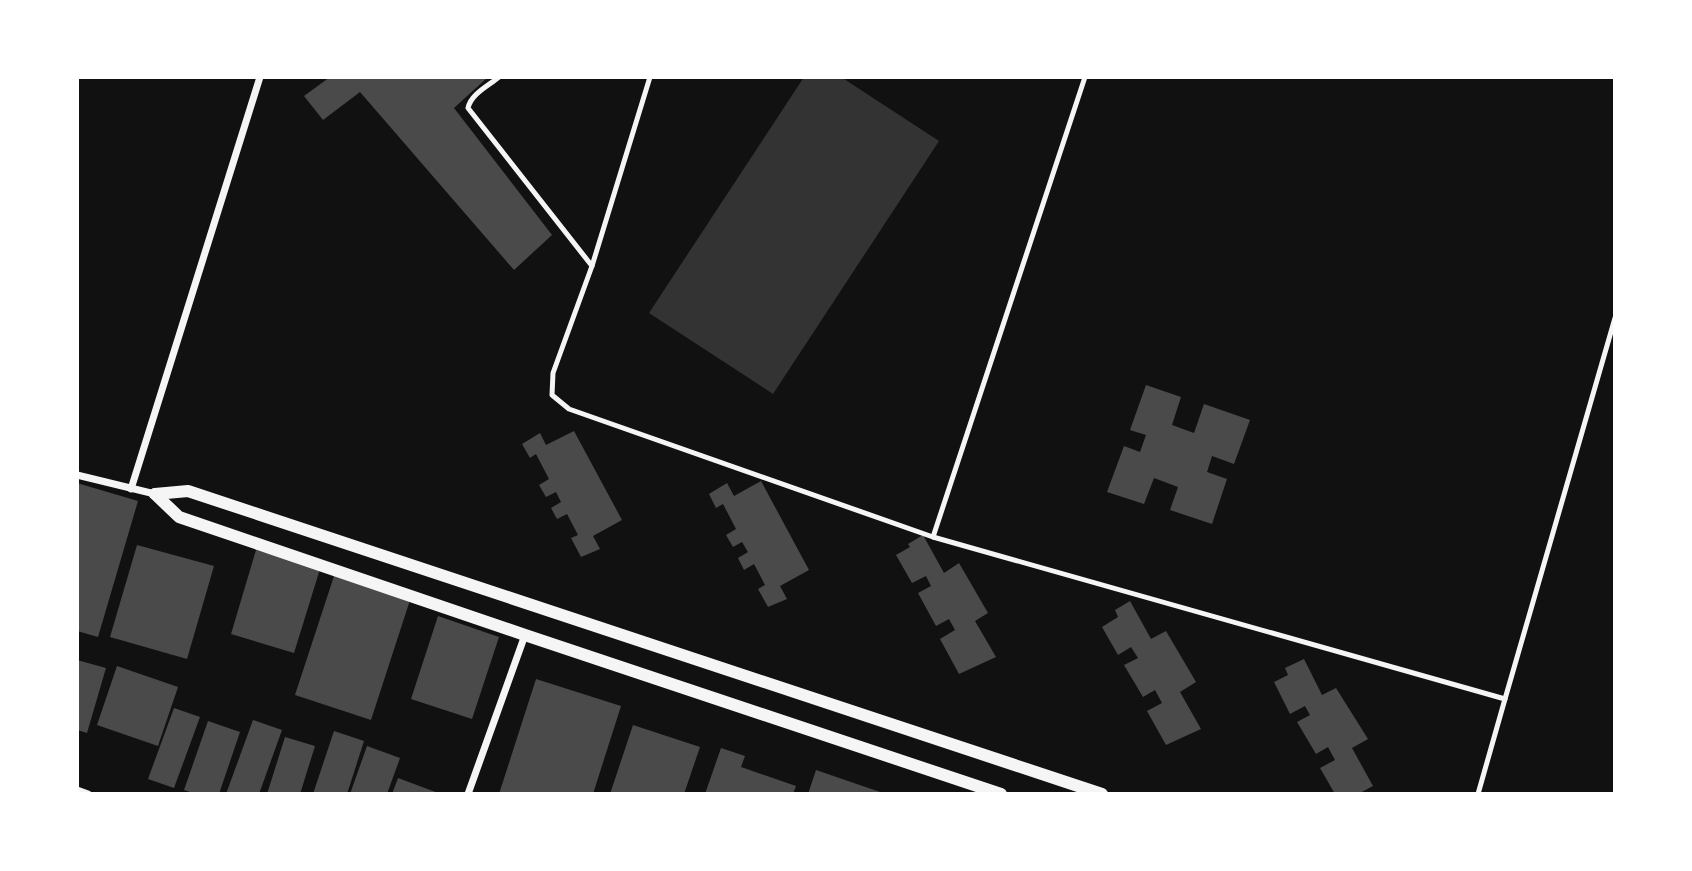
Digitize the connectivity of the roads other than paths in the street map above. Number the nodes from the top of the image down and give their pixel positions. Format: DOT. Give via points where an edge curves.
graph roads {
  1 [pos="260,77"];
  2 [pos="499,77"];
  3 [pos="650,77"];
  4 [pos="1085,77"];
  5 [pos="592,266"];
  6 [pos="1615,318"];
  7 [pos="77,475"];
  8 [pos="131,489"];
  9 [pos="155,494"];
  10 [pos="933,537"];
  11 [pos="525,635"];
  12 [pos="1505,699"];
  13 [pos="77,790"];
  14 [pos="88,794"];
  15 [pos="468,794"];
  16 [pos="1001,794"];
  17 [pos="1102,794"];
  18 [pos="1478,794"];
  1 -- 8 [label="street"];
  2 -- 5 [label="lane" via="474,96 468,108"];
  3 -- 5 [label="lane"];
  4 -- 10 [label="lane"];
  5 -- 10 [label="lane" via="553,373 552,395 569,409"];
  6 -- 12 [label="lane"];
  7 -- 8 [label="street"];
  8 -- 9 [label="street"];
  9 -- 11 [label="street" via="179,517"];
  9 -- 17 [label="street" via="188,491"];
  10 -- 12 [label="lane"];
  11 -- 15 [label="street"];
  11 -- 16 [label="street"];
  12 -- 18 [label="lane"];
  13 -- 14 [label="street"];
}
